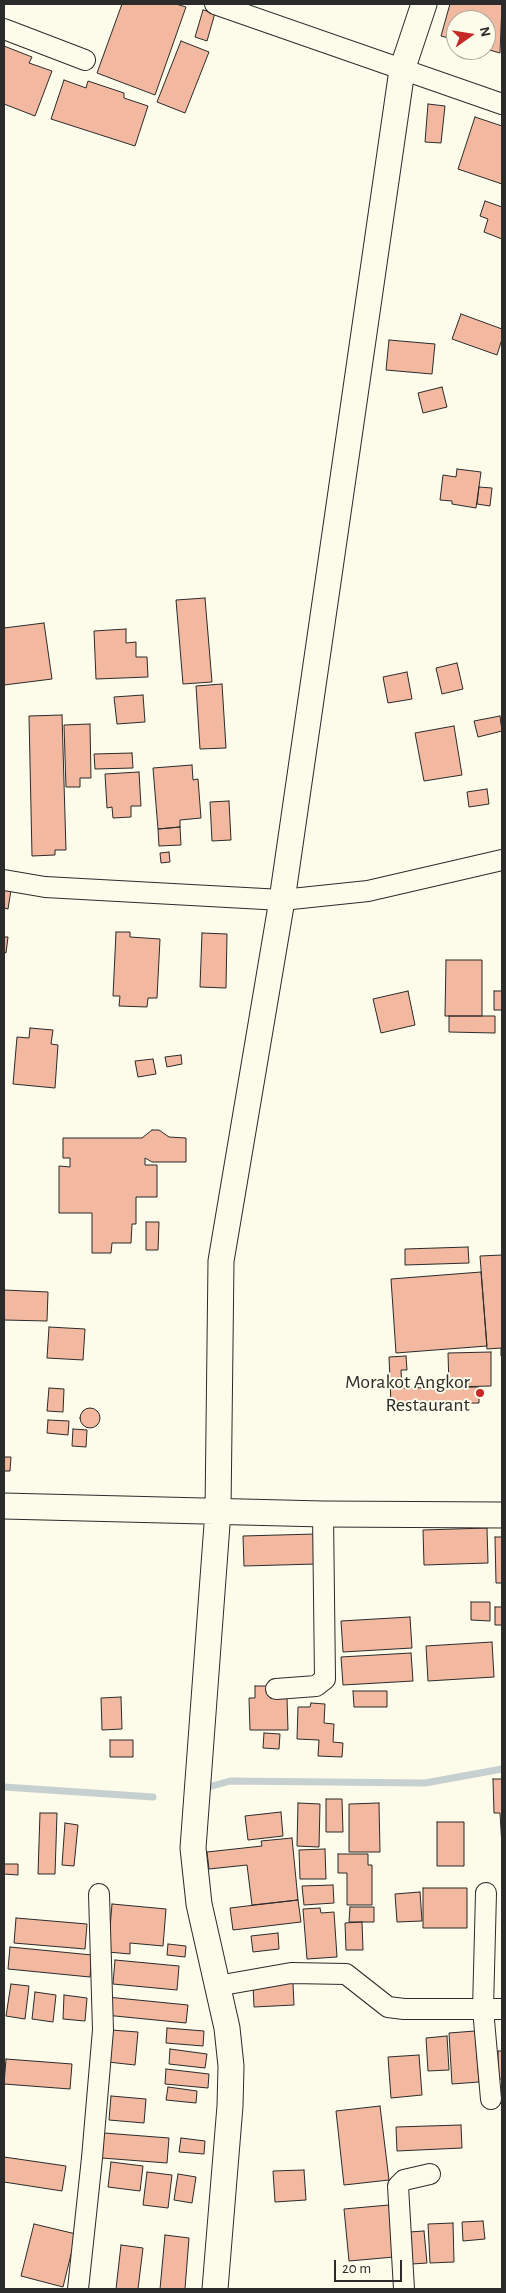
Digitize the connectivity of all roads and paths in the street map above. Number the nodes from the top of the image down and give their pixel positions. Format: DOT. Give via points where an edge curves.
graph roads {
  1 [pos="215,4"];
  2 [pos="424,4"];
  3 [pos="4,29"];
  4 [pos="85,60"];
  5 [pos="402,70"];
  6 [pos="502,104"];
  7 [pos="502,860"];
  8 [pos="4,880"];
  9 [pos="282,900"];
  10 [pos="4,1506"];
  11 [pos="218,1511"];
  12 [pos="323,1514"];
  13 [pos="502,1515"];
  14 [pos="276,1688"];
  15 [pos="486,1893"];
  16 [pos="99,1894"];
  17 [pos="217,1986"];
  18 [pos="493,2009"];
  19 [pos="491,2099"];
  20 [pos="430,2174"];
  21 [pos="78,2289"];
  22 [pos="215,2289"];
  23 [pos="404,2289"];
  1 -- 5 [label="street"];
  2 -- 5 [label="street"];
  3 -- 4 [label="street"];
  5 -- 6 [label="street"];
  5 -- 9 [label="street"];
  7 -- 9 [label="street" via="368,891"];
  8 -- 9 [label="street" via="45,887"];
  9 -- 11 [label="street" via="221,1261"];
  10 -- 11 [label="street"];
  11 -- 12 [label="street"];
  11 -- 17 [label="street" via="192,1848 199,1904"];
  12 -- 13 [label="street"];
  12 -- 14 [label="street" via="325,1679 316,1686"];
  15 -- 18 [label="street"];
  16 -- 21 [label="street" via="103,2030"];
  17 -- 18 [label="street" via="291,1973 346,1974 388,2007"];
  17 -- 22 [label="street" via="227,2028 231,2066"];
  18 -- 19 [label="street"];
  20 -- 23 [label="street" via="404,2180 398,2186"];
}
